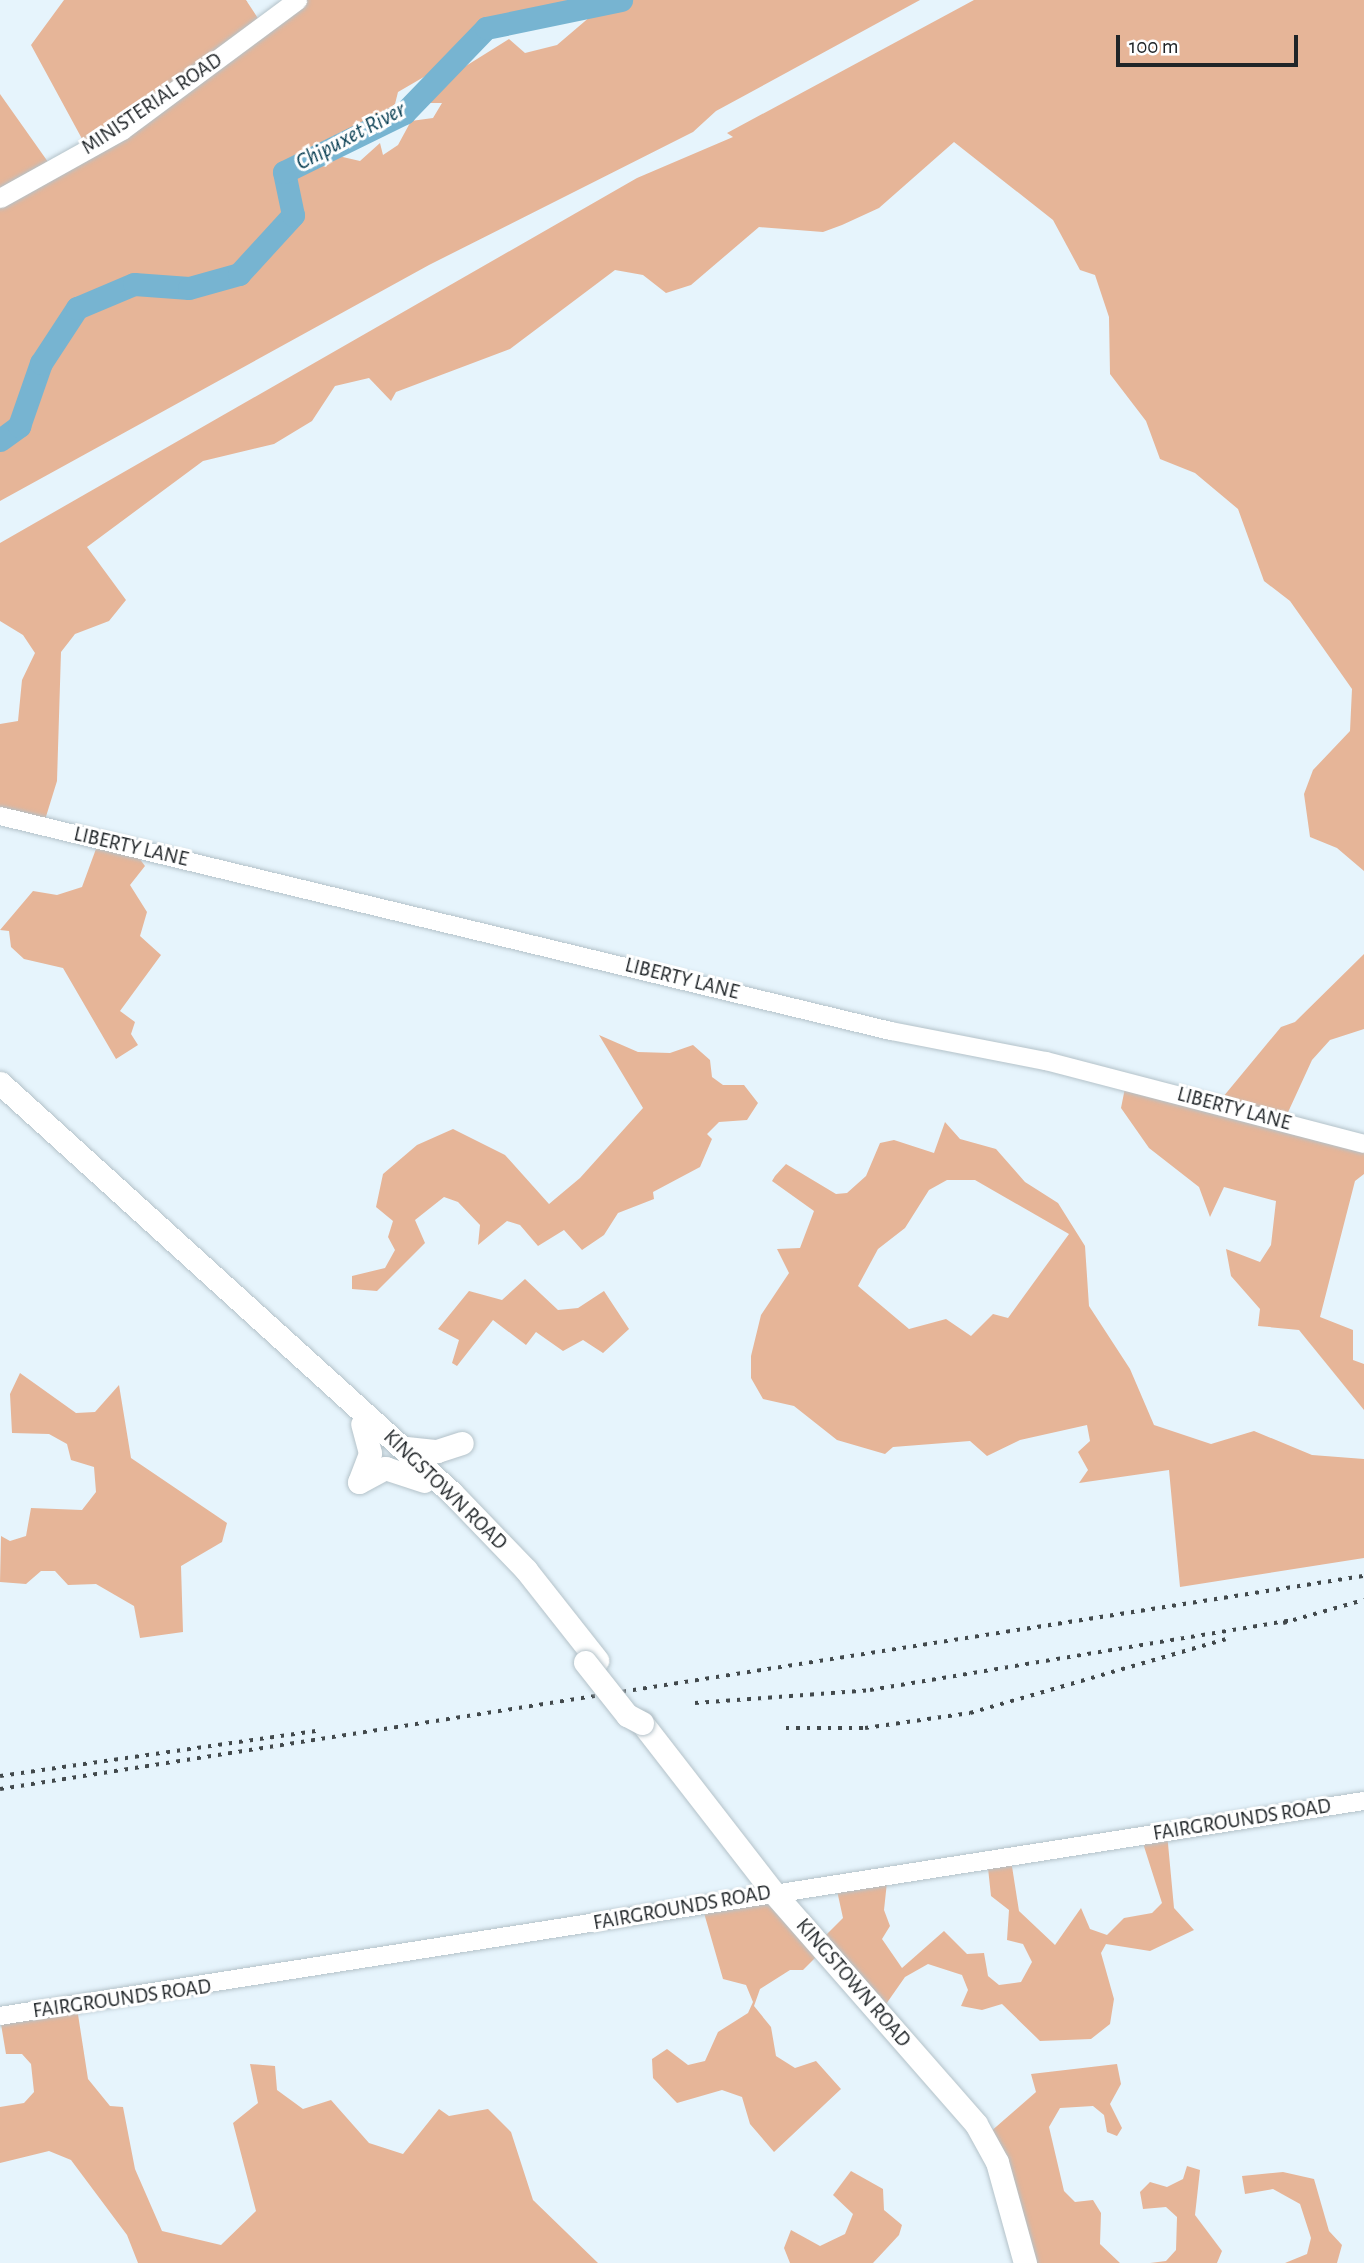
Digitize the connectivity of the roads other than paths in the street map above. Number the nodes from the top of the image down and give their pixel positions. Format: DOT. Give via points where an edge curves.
graph roads {
  1 [pos="297,0"];
  2 [pos="0,198"];
  3 [pos="0,816"];
  4 [pos="0,1083"];
  5 [pos="1364,1144"];
  6 [pos="219,1283"];
  7 [pos="362,1424"];
  8 [pos="406,1448"];
  9 [pos="424,1481"];
  10 [pos="452,1493"];
  11 [pos="591,1661"];
  12 [pos="1364,1801"];
  13 [pos="773,1892"];
  14 [pos="0,2016"];
  15 [pos="1025,2263"];
  1 -- 2 [label="main road, MINISTERIAL ROAD" via="122,130"];
  3 -- 5 [label="street, LIBERTY LANE" via="891,1031 1045,1060"];
  4 -- 6 [label="main road, KINGSTOWN ROAD"];
  6 -- 7 [label="main road, KINGSTOWN ROAD"];
  6 -- 8 [label="main road, KINGSTOWN ROAD"];
  7 -- 9 [label="main road, KINGSTOWN ROAD"];
  7 -- 9 [label="main road" via="370,1453 359,1482 384,1468"];
  8 -- 10 [label="main road, KINGSTOWN ROAD"];
  8 -- 10 [label="main road" via="437,1451 462,1443 450,1475"];
  9 -- 11 [label="main road, KINGSTOWN ROAD"];
  10 -- 11 [label="main road, KINGSTOWN ROAD" via="526,1570"];
  11 -- 13 [label="main road, KINGSTOWN ROAD"];
  12 -- 13 [label="street, FAIRGROUNDS ROAD"];
  13 -- 14 [label="street, FAIRGROUNDS ROAD"];
  13 -- 15 [label="main road, KINGSTOWN ROAD" via="976,2124 1001,2174"];
}
